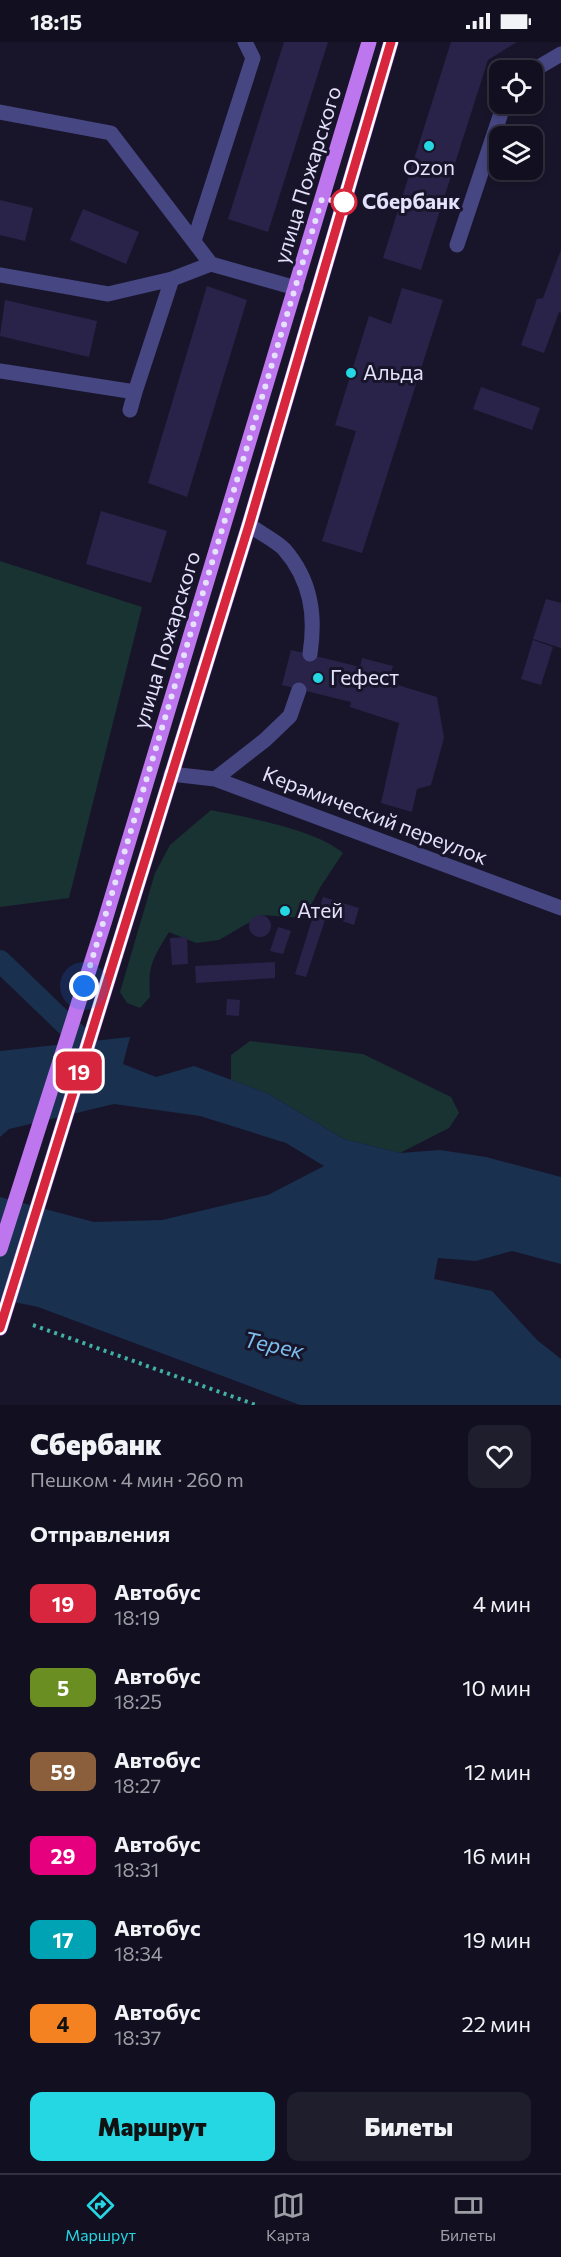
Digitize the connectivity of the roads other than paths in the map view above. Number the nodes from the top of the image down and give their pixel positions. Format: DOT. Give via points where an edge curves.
graph roads {
  1 [pos="245,42"];
  2 [pos="369,42"];
  3 [pos="391,42"];
  4 [pos="561,54"];
  5 [pos="543,65"];
  6 [pos="0,112"];
  7 [pos="501,114"];
  8 [pos="194,241"];
  9 [pos="457,245"];
  10 [pos="211,264"];
  11 [pos="0,275"];
  12 [pos="172,279"];
  13 [pos="296,288"];
  14 [pos="0,371"];
  15 [pos="135,392"];
  16 [pos="130,410"];
  17 [pos="249,525"];
  18 [pos="310,654"];
  19 [pos="299,690"];
  20 [pos="171,774"];
  21 [pos="215,778"];
  22 [pos="561,908"];
  23 [pos="0,1249"];
  24 [pos="0,1328"];
  1 -- 8 [label="street" via="253,58"];
  2 -- 13 [label="main road, улица Пожарского"];
  3 -- 17 [label="main road, улица Пожарского"];
  4 -- 5 [label="street"];
  6 -- 8 [label="street" via="111,133"];
  7 -- 9 [label="street"];
  8 -- 10 [label="street"];
  10 -- 12 [label="street"];
  10 -- 13 [label="street"];
  11 -- 12 [label="street" via="108,294"];
  12 -- 15 [label="street"];
  13 -- 23 [label="main road, улица Пожарского" via="105,920"];
  14 -- 15 [label="street"];
  15 -- 16 [label="street"];
  17 -- 18 [label="street" via="282,548 306,582 315,626"];
  17 -- 20 [label="main road, улица Пожарского"];
  19 -- 21 [label="street" via="290,716"];
  20 -- 21 [label="street, Керамический переулок"];
  20 -- 24 [label="main road, улица Пожарского"];
  21 -- 22 [label="street, Керамический переулок"];
}
